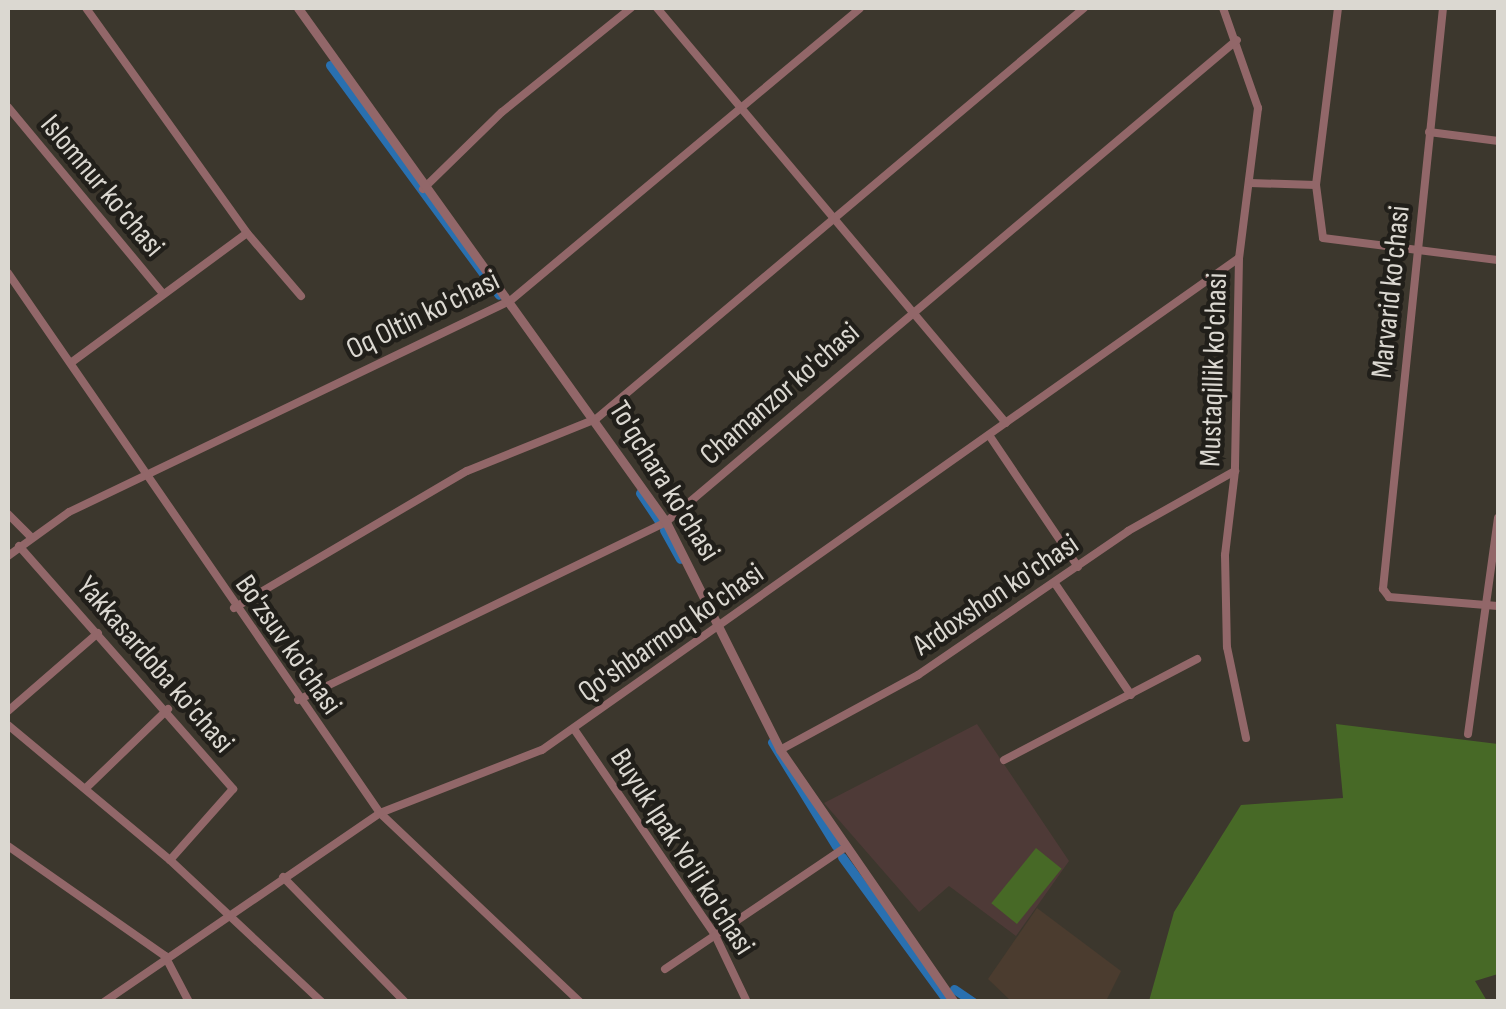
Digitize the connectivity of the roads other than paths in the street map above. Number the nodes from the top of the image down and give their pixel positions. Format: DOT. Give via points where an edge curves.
graph roads {
  1 [pos="86,8"];
  2 [pos="298,8"];
  3 [pos="631,8"];
  4 [pos="657,8"];
  5 [pos="860,8"];
  6 [pos="1084,8"];
  7 [pos="1223,8"];
  8 [pos="1338,8"];
  9 [pos="1443,8"];
  10 [pos="1237,40"];
  11 [pos="8,107"];
  12 [pos="745,107"];
  13 [pos="1429,132"];
  14 [pos="1498,141"];
  15 [pos="1250,183"];
  16 [pos="1316,185"];
  17 [pos="423,189"];
  18 [pos="832,218"];
  19 [pos="248,233"];
  20 [pos="1418,251"];
  21 [pos="1239,258"];
  22 [pos="1498,260"];
  23 [pos="8,273"];
  24 [pos="163,294"];
  25 [pos="301,296"];
  26 [pos="510,300"];
  27 [pos="911,312"];
  28 [pos="72,362"];
  29 [pos="596,419"];
  30 [pos="1006,423"];
  31 [pos="989,435"];
  32 [pos="1234,471"];
  33 [pos="143,477"];
  34 [pos="8,514"];
  35 [pos="1498,518"];
  36 [pos="666,522"];
  37 [pos="31,538"];
  38 [pos="19,546"];
  39 [pos="8,556"];
  40 [pos="1078,567"];
  41 [pos="1056,585"];
  42 [pos="1487,604"];
  43 [pos="1498,606"];
  44 [pos="234,608"];
  45 [pos="723,626"];
  46 [pos="98,633"];
  47 [pos="1197,660"];
  48 [pos="1131,695"];
  49 [pos="298,700"];
  50 [pos="168,709"];
  51 [pos="8,711"];
  52 [pos="8,724"];
  53 [pos="574,729"];
  54 [pos="1468,734"];
  55 [pos="1246,738"];
  56 [pos="780,750"];
  57 [pos="1004,760"];
  58 [pos="86,788"];
  59 [pos="380,813"];
  60 [pos="8,846"];
  61 [pos="844,849"];
  62 [pos="170,860"];
  63 [pos="283,877"];
  64 [pos="229,914"];
  65 [pos="716,935"];
  66 [pos="166,956"];
  67 [pos="665,970"];
  68 [pos="104,1002"];
  69 [pos="189,1002"];
  70 [pos="322,1002"];
  71 [pos="405,1002"];
  72 [pos="580,1002"];
  73 [pos="747,1002"];
  74 [pos="954,1002"];
  1 -- 19 [label="street"];
  2 -- 17 [label="street, To'qchara ko'chasi"];
  3 -- 17 [label="street" via="502,112"];
  4 -- 12 [label="street"];
  5 -- 12 [label="street, Oq Oltin ko'chasi"];
  6 -- 18 [label="street"];
  7 -- 10 [label="street, Mustaqillik ko'chasi"];
  8 -- 16 [label="street"];
  9 -- 13 [label="street, Marvarid ko'chasi"];
  10 -- 15 [label="street, Mustaqillik ko'chasi" via="1258,108"];
  10 -- 27 [label="street, Chamanzor ko'chasi"];
  11 -- 24 [label="street, Islomnur ko'chasi"];
  12 -- 18 [label="street"];
  12 -- 26 [label="street, Oq Oltin ko'chasi"];
  13 -- 14 [label="street"];
  13 -- 20 [label="street, Marvarid ko'chasi"];
  15 -- 16 [label="street"];
  15 -- 21 [label="street, Mustaqillik ko'chasi"];
  16 -- 20 [label="street" via="1326,240"];
  17 -- 26 [label="street, To'qchara ko'chasi"];
  18 -- 27 [label="street"];
  18 -- 29 [label="street"];
  19 -- 24 [label="street"];
  19 -- 25 [label="street"];
  20 -- 22 [label="street"];
  20 -- 42 [label="street, Marvarid ko'chasi" via="1384,581 1389,596"];
  21 -- 30 [label="street, Qo'shbarmoq ko'chasi"];
  21 -- 32 [label="street, Mustaqillik ko'chasi"];
  23 -- 28 [label="street, Bo'zsuv ko'chasi"];
  24 -- 28 [label="street"];
  26 -- 29 [label="street, To'qchara ko'chasi"];
  26 -- 33 [label="street, Oq Oltin ko'chasi"];
  27 -- 30 [label="street"];
  27 -- 36 [label="street, Chamanzor ko'chasi"];
  28 -- 33 [label="street, Bo'zsuv ko'chasi"];
  29 -- 36 [label="street, To'qchara ko'chasi"];
  29 -- 44 [label="street" via="467,471"];
  30 -- 31 [label="street, Qo'shbarmoq ko'chasi"];
  31 -- 40 [label="street"];
  31 -- 45 [label="street, Qo'shbarmoq ko'chasi"];
  32 -- 40 [label="street, Ardoxshon ko'chasi"];
  32 -- 55 [label="street, Mustaqillik ko'chasi" via="1225,555 1227,647"];
  33 -- 37 [label="street, Oq Oltin ko'chasi"];
  33 -- 44 [label="street, Bo'zsuv ko'chasi"];
  34 -- 37 [label="street"];
  35 -- 42 [label="street"];
  36 -- 45 [label="street, To'qchara ko'chasi"];
  36 -- 49 [label="street, Chamanzor ko'chasi"];
  37 -- 38 [label="street, Oq Oltin ko'chasi"];
  38 -- 39 [label="street, Oq Oltin ko'chasi"];
  38 -- 46 [label="street, Yakkasardoba ko'chasi"];
  40 -- 41 [label="street, Ardoxshon ko'chasi"];
  41 -- 48 [label="street"];
  41 -- 56 [label="street, Ardoxshon ko'chasi" via="918,675"];
  42 -- 43 [label="street"];
  42 -- 54 [label="street"];
  44 -- 49 [label="street, Bo'zsuv ko'chasi"];
  45 -- 53 [label="street, Qo'shbarmoq ko'chasi"];
  45 -- 56 [label="street, To'qchara ko'chasi"];
  46 -- 50 [label="street, Yakkasardoba ko'chasi"];
  46 -- 51 [label="street"];
  47 -- 48 [label="street"];
  48 -- 57 [label="street"];
  49 -- 59 [label="street, Bo'zsuv ko'chasi"];
  50 -- 58 [label="street"];
  50 -- 62 [label="street, Yakkasardoba ko'chasi" via="233,789"];
  52 -- 58 [label="street"];
  53 -- 59 [label="street, Qo'shbarmoq ko'chasi" via="542,750"];
  53 -- 65 [label="street, Buyuk Ipak Yo'li ko'chasi"];
  56 -- 61 [label="street, To'qchara ko'chasi"];
  58 -- 62 [label="street"];
  59 -- 63 [label="street, Qo'shbarmoq ko'chasi"];
  59 -- 72 [label="street, Bo'zsuv ko'chasi"];
  60 -- 66 [label="street"];
  61 -- 65 [label="street"];
  61 -- 74 [label="street, To'qchara ko'chasi"];
  62 -- 64 [label="street"];
  63 -- 64 [label="street, Qo'shbarmoq ko'chasi"];
  63 -- 71 [label="street"];
  64 -- 66 [label="street, Qo'shbarmoq ko'chasi"];
  64 -- 70 [label="street"];
  65 -- 67 [label="street"];
  65 -- 73 [label="street, Buyuk Ipak Yo'li ko'chasi"];
  66 -- 68 [label="street, Qo'shbarmoq ko'chasi"];
  66 -- 69 [label="street"];
}
